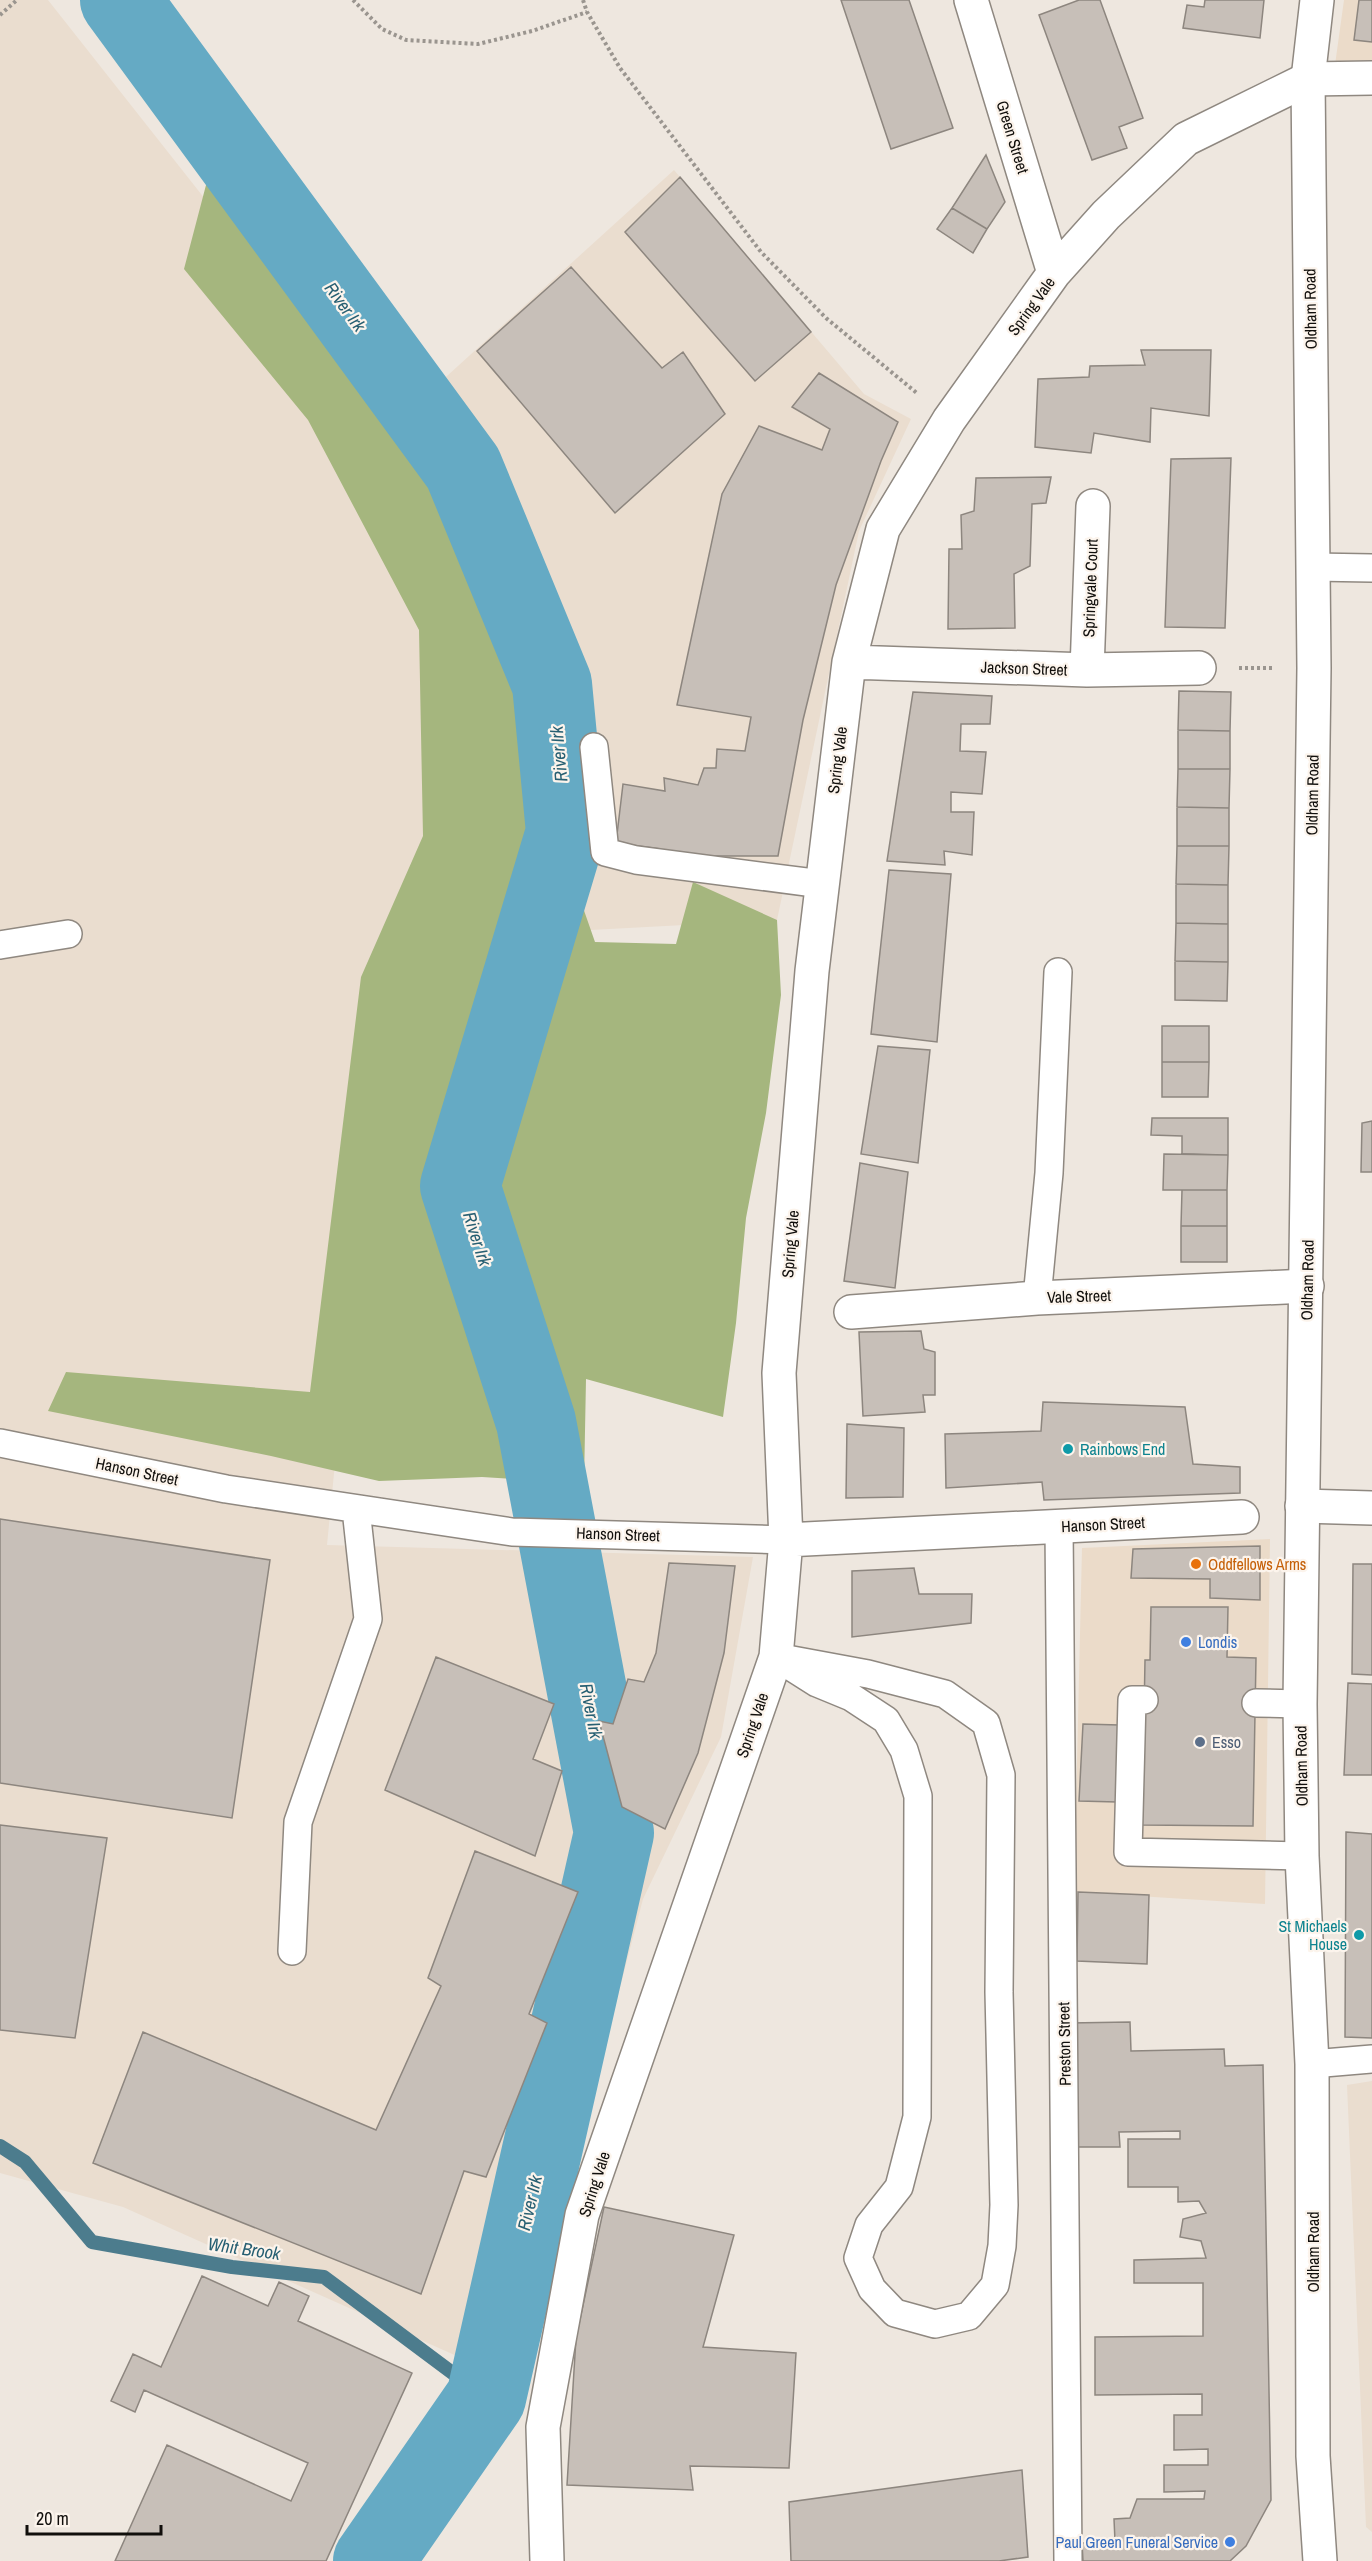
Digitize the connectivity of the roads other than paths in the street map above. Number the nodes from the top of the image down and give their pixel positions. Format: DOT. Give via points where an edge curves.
graph roads {
  1 [pos="972,0"];
  2 [pos="1317,0"];
  3 [pos="1372,78"];
  4 [pos="1308,79"];
  5 [pos="1054,273"];
  6 [pos="1093,506"];
  7 [pos="1313,567"];
  8 [pos="1372,568"];
  9 [pos="849,662"];
  10 [pos="1199,668"];
  11 [pos="1087,670"];
  12 [pos="594,747"];
  13 [pos="822,884"];
  14 [pos="68,934"];
  15 [pos="0,945"];
  16 [pos="1058,972"];
  17 [pos="1307,1286"];
  18 [pos="1036,1298"];
  19 [pos="850,1312"];
  20 [pos="0,1443"];
  21 [pos="1302,1506"];
  22 [pos="1372,1508"];
  23 [pos="356,1509"];
  24 [pos="1242,1517"];
  25 [pos="1059,1526"];
  26 [pos="786,1540"];
  27 [pos="776,1657"];
  28 [pos="1144,1700"];
  29 [pos="1256,1703"];
  30 [pos="1300,1704"];
  31 [pos="1302,1856"];
  32 [pos="292,1951"];
  33 [pos="1372,2059"];
  34 [pos="1312,2064"];
  35 [pos="548,2561"];
  36 [pos="1068,2561"];
  37 [pos="1320,2561"];
  1 -- 5 [label="street, Green Street"];
  2 -- 4 [label="street, Oldham Road"];
  3 -- 4 [label="street"];
  4 -- 5 [label="street, Spring Vale" via="1186,138 1106,215"];
  4 -- 7 [label="street, Oldham Road"];
  5 -- 9 [label="street, Spring Vale" via="950,420 883,529"];
  6 -- 11 [label="street, Springvale Court"];
  7 -- 8 [label="lane"];
  7 -- 17 [label="street, Oldham Road"];
  9 -- 11 [label="street, Jackson Street"];
  9 -- 13 [label="street, Spring Vale"];
  10 -- 11 [label="street, Jackson Street"];
  12 -- 13 [label="lane" via="605,852 636,860"];
  13 -- 26 [label="street, Spring Vale" via="779,1373"];
  14 -- 15 [label="lane"];
  16 -- 18 [label="lane" via="1049,1173"];
  17 -- 18 [label="street, Vale Street"];
  17 -- 21 [label="street, Oldham Road"];
  18 -- 19 [label="street, Vale Street"];
  20 -- 23 [label="lane, Hanson Street" via="226,1489"];
  21 -- 22 [label="street"];
  21 -- 30 [label="street, Oldham Road"];
  23 -- 26 [label="lane, Hanson Street" via="512,1532"];
  23 -- 32 [label="lane" via="368,1619 298,1822"];
  24 -- 25 [label="street, Hanson Street"];
  25 -- 26 [label="street, Hanson Street"];
  25 -- 36 [label="lane, Preston Street"];
  26 -- 27 [label="street, Spring Vale"];
  27 -- 27 [label="lane" via="868,1674 945,1694 986,1723 1001,1775 999,1992 1004,2205 995,2285 969,2316 935,2324 894,2313 872,2289 858,2258 869,2225 899,2187 917,2118 918,1796 904,1750 886,1720"];
  27 -- 35 [label="street, Spring Vale" via="582,2215 543,2427"];
  28 -- 31 [label="lane" via="1132,1700 1128,1852"];
  29 -- 30 [label="lane"];
  30 -- 31 [label="street, Oldham Road"];
  31 -- 34 [label="street, Oldham Road"];
  33 -- 34 [label="lane"];
  34 -- 37 [label="street, Oldham Road" via="1314,2456"];
}
